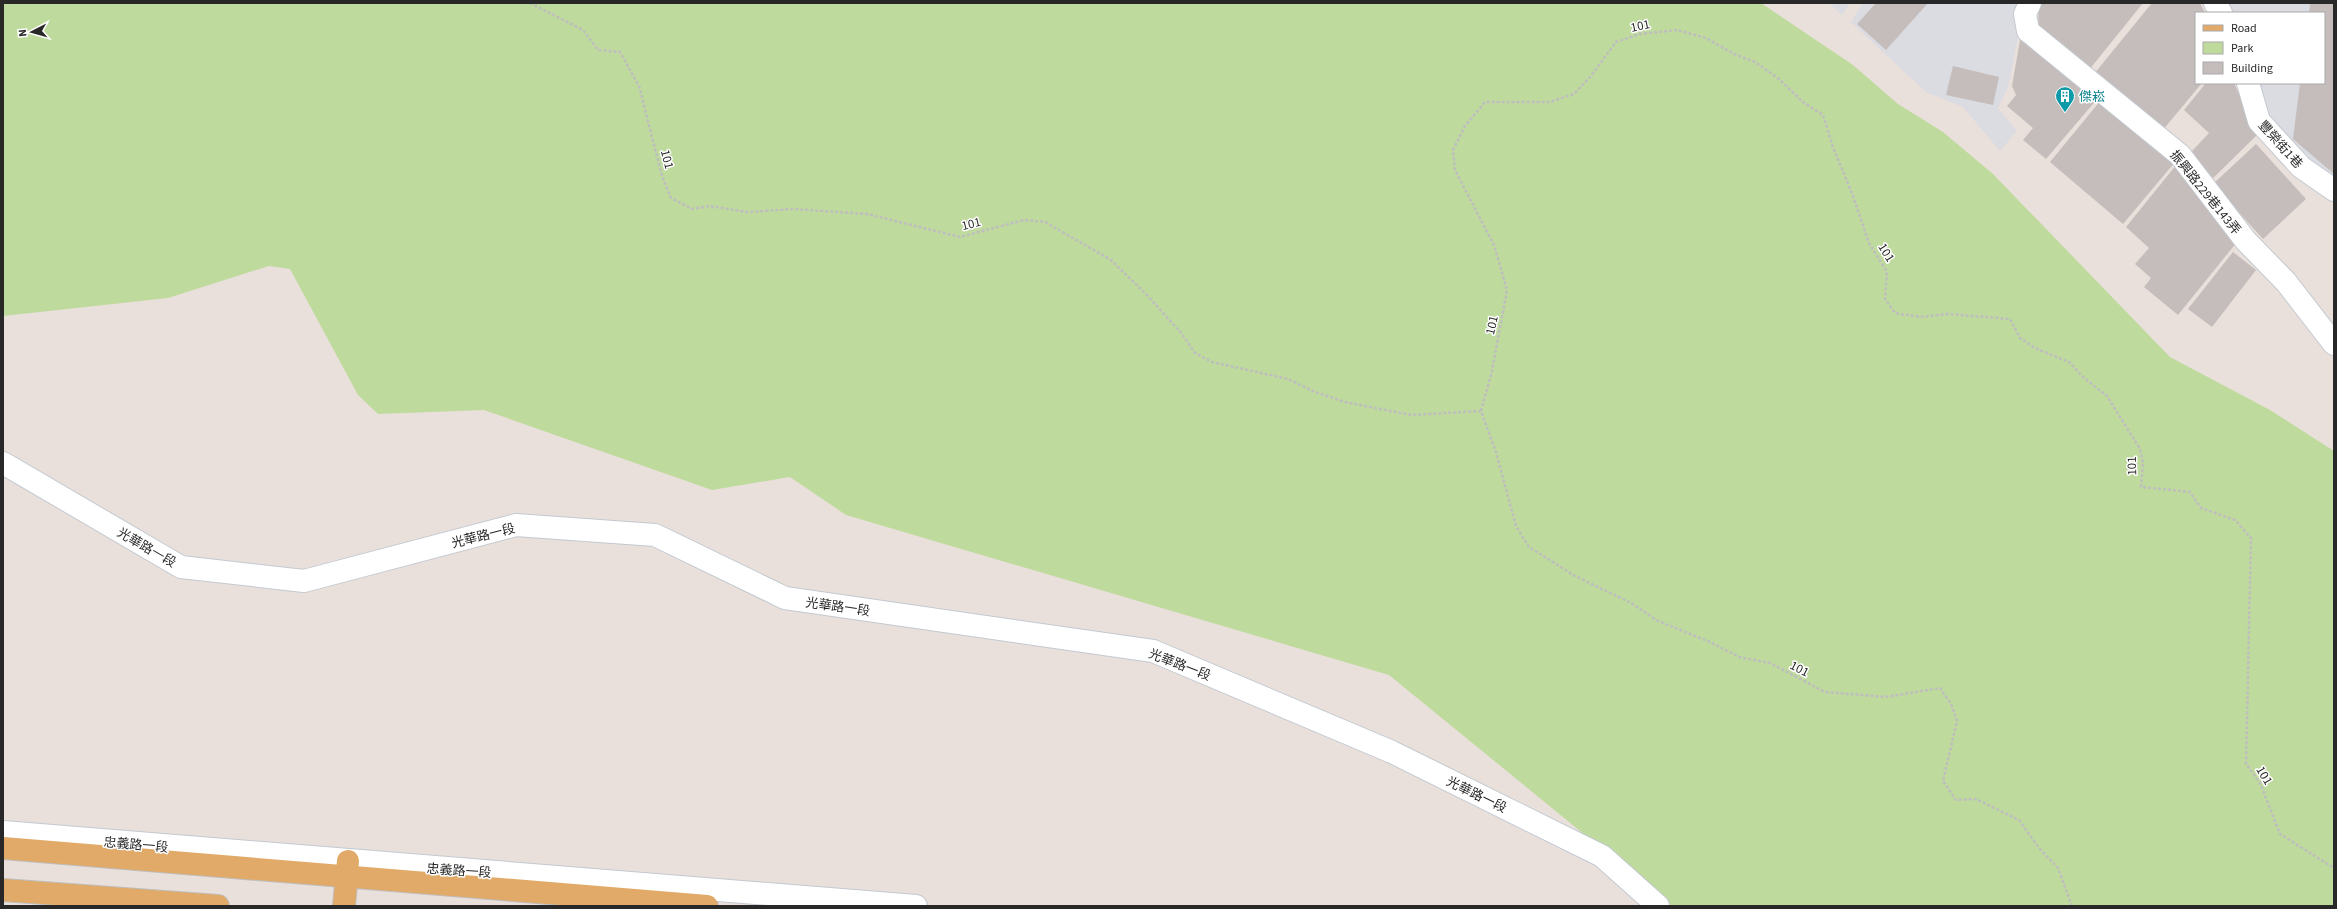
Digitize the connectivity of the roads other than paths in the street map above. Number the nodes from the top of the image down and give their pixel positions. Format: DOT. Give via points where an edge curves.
graph roads {
  1 [pos="2030,3"];
  2 [pos="2215,3"];
  3 [pos="2220,12"];
  4 [pos="2248,84"];
  5 [pos="2334,190"];
  6 [pos="2334,344"];
  7 [pos="3,462"];
  8 [pos="3,832"];
  9 [pos="3,848"];
  10 [pos="346,868"];
  11 [pos="3,890"];
  12 [pos="218,906"];
  13 [pos="344,906"];
  14 [pos="707,906"];
  15 [pos="916,906"];
  16 [pos="1658,906"];
  1 -- 6 [label="street, 振興路229巷143弄" via="2025,14 2028,31 2180,155 2246,241 2286,282"];
  2 -- 3 [label="street"];
  4 -- 5 [label="street, 豐榮街1巷" via="2259,121 2301,167"];
  7 -- 16 [label="street, 光華路一段" via="181,567 304,581 516,525 655,535 785,598 1153,651 1392,752 1602,856"];
  8 -- 10 [label="street, 忠義路一段"];
  9 -- 10 [label="main road, 忠義路一段"];
  10 -- 13 [label="main road"];
  10 -- 14 [label="main road, 忠義路一段"];
  10 -- 15 [label="street, 忠義路一段"];
  11 -- 12 [label="main road"];
}
